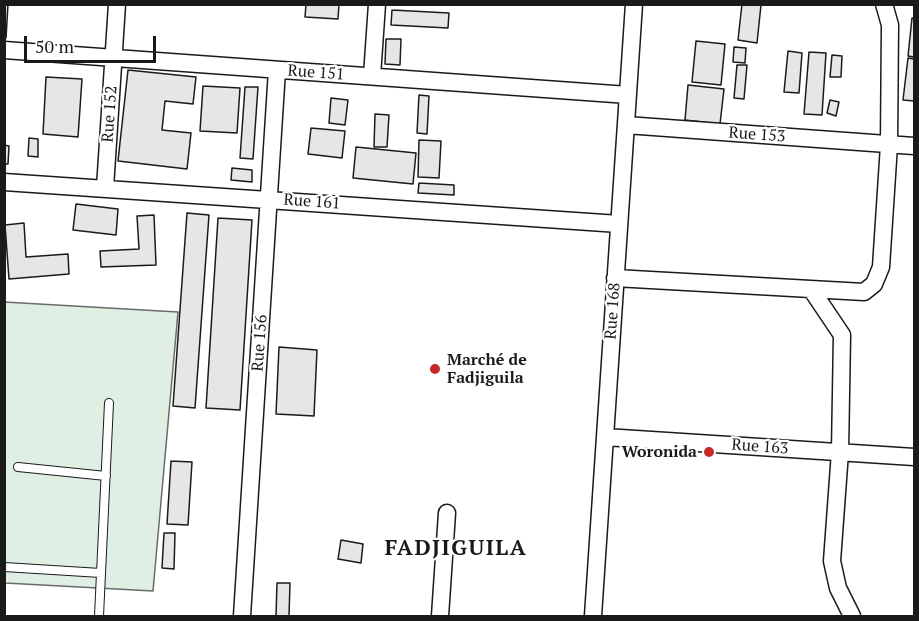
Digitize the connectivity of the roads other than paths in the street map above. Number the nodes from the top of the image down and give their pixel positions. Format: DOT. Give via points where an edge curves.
graph roads {
  1 [pos="117,4"];
  2 [pos="377,4"];
  3 [pos="634,4"];
  4 [pos="884,4"];
  5 [pos="4,50"];
  6 [pos="114,58"];
  7 [pos="277,70"];
  8 [pos="372,76"];
  9 [pos="628,95"];
  10 [pos="626,125"];
  11 [pos="889,145"];
  12 [pos="915,146"];
  13 [pos="4,182"];
  14 [pos="105,188"];
  15 [pos="269,199"];
  16 [pos="619,224"];
  17 [pos="615,278"];
  18 [pos="811,289"];
  19 [pos="109,403"];
  20 [pos="605,437"];
  21 [pos="840,452"];
  22 [pos="915,457"];
  23 [pos="18,467"];
  24 [pos="106,476"];
  25 [pos="447,513"];
  26 [pos="4,567"];
  27 [pos="101,573"];
  28 [pos="99,616"];
  29 [pos="242,616"];
  30 [pos="440,616"];
  31 [pos="593,616"];
  32 [pos="852,616"];
  1 -- 6 [label="street, Rue 152"];
  2 -- 8 [label="street"];
  3 -- 9 [label="street, Rue 168"];
  4 -- 11 [label="street" via="890,25"];
  5 -- 6 [label="street, Rue 151"];
  6 -- 7 [label="street, Rue 151"];
  6 -- 14 [label="street, Rue 152"];
  7 -- 8 [label="street, Rue 151"];
  7 -- 15 [label="street, Rue 156"];
  8 -- 9 [label="street, Rue 151"];
  9 -- 10 [label="street, Rue 168"];
  10 -- 11 [label="street, Rue 153"];
  10 -- 16 [label="street, Rue 168"];
  11 -- 12 [label="street, Rue 153"];
  11 -- 18 [label="street" via="880,267 874,284 864,292"];
  13 -- 14 [label="street, Rue 161"];
  14 -- 15 [label="street, Rue 161"];
  15 -- 16 [label="street, Rue 161"];
  15 -- 29 [label="street, Rue 156"];
  16 -- 17 [label="street, Rue 168"];
  17 -- 18 [label="street"];
  17 -- 20 [label="street, Rue 168"];
  18 -- 21 [label="street" via="842,335"];
  19 -- 24 [label="lane"];
  20 -- 21 [label="street, Rue 163"];
  20 -- 31 [label="street, Rue 168"];
  21 -- 22 [label="street, Rue 163"];
  21 -- 32 [label="street" via="832,561 837,588"];
  23 -- 24 [label="lane"];
  24 -- 27 [label="lane"];
  25 -- 30 [label="street"];
  26 -- 27 [label="lane"];
  27 -- 28 [label="lane"];
}
